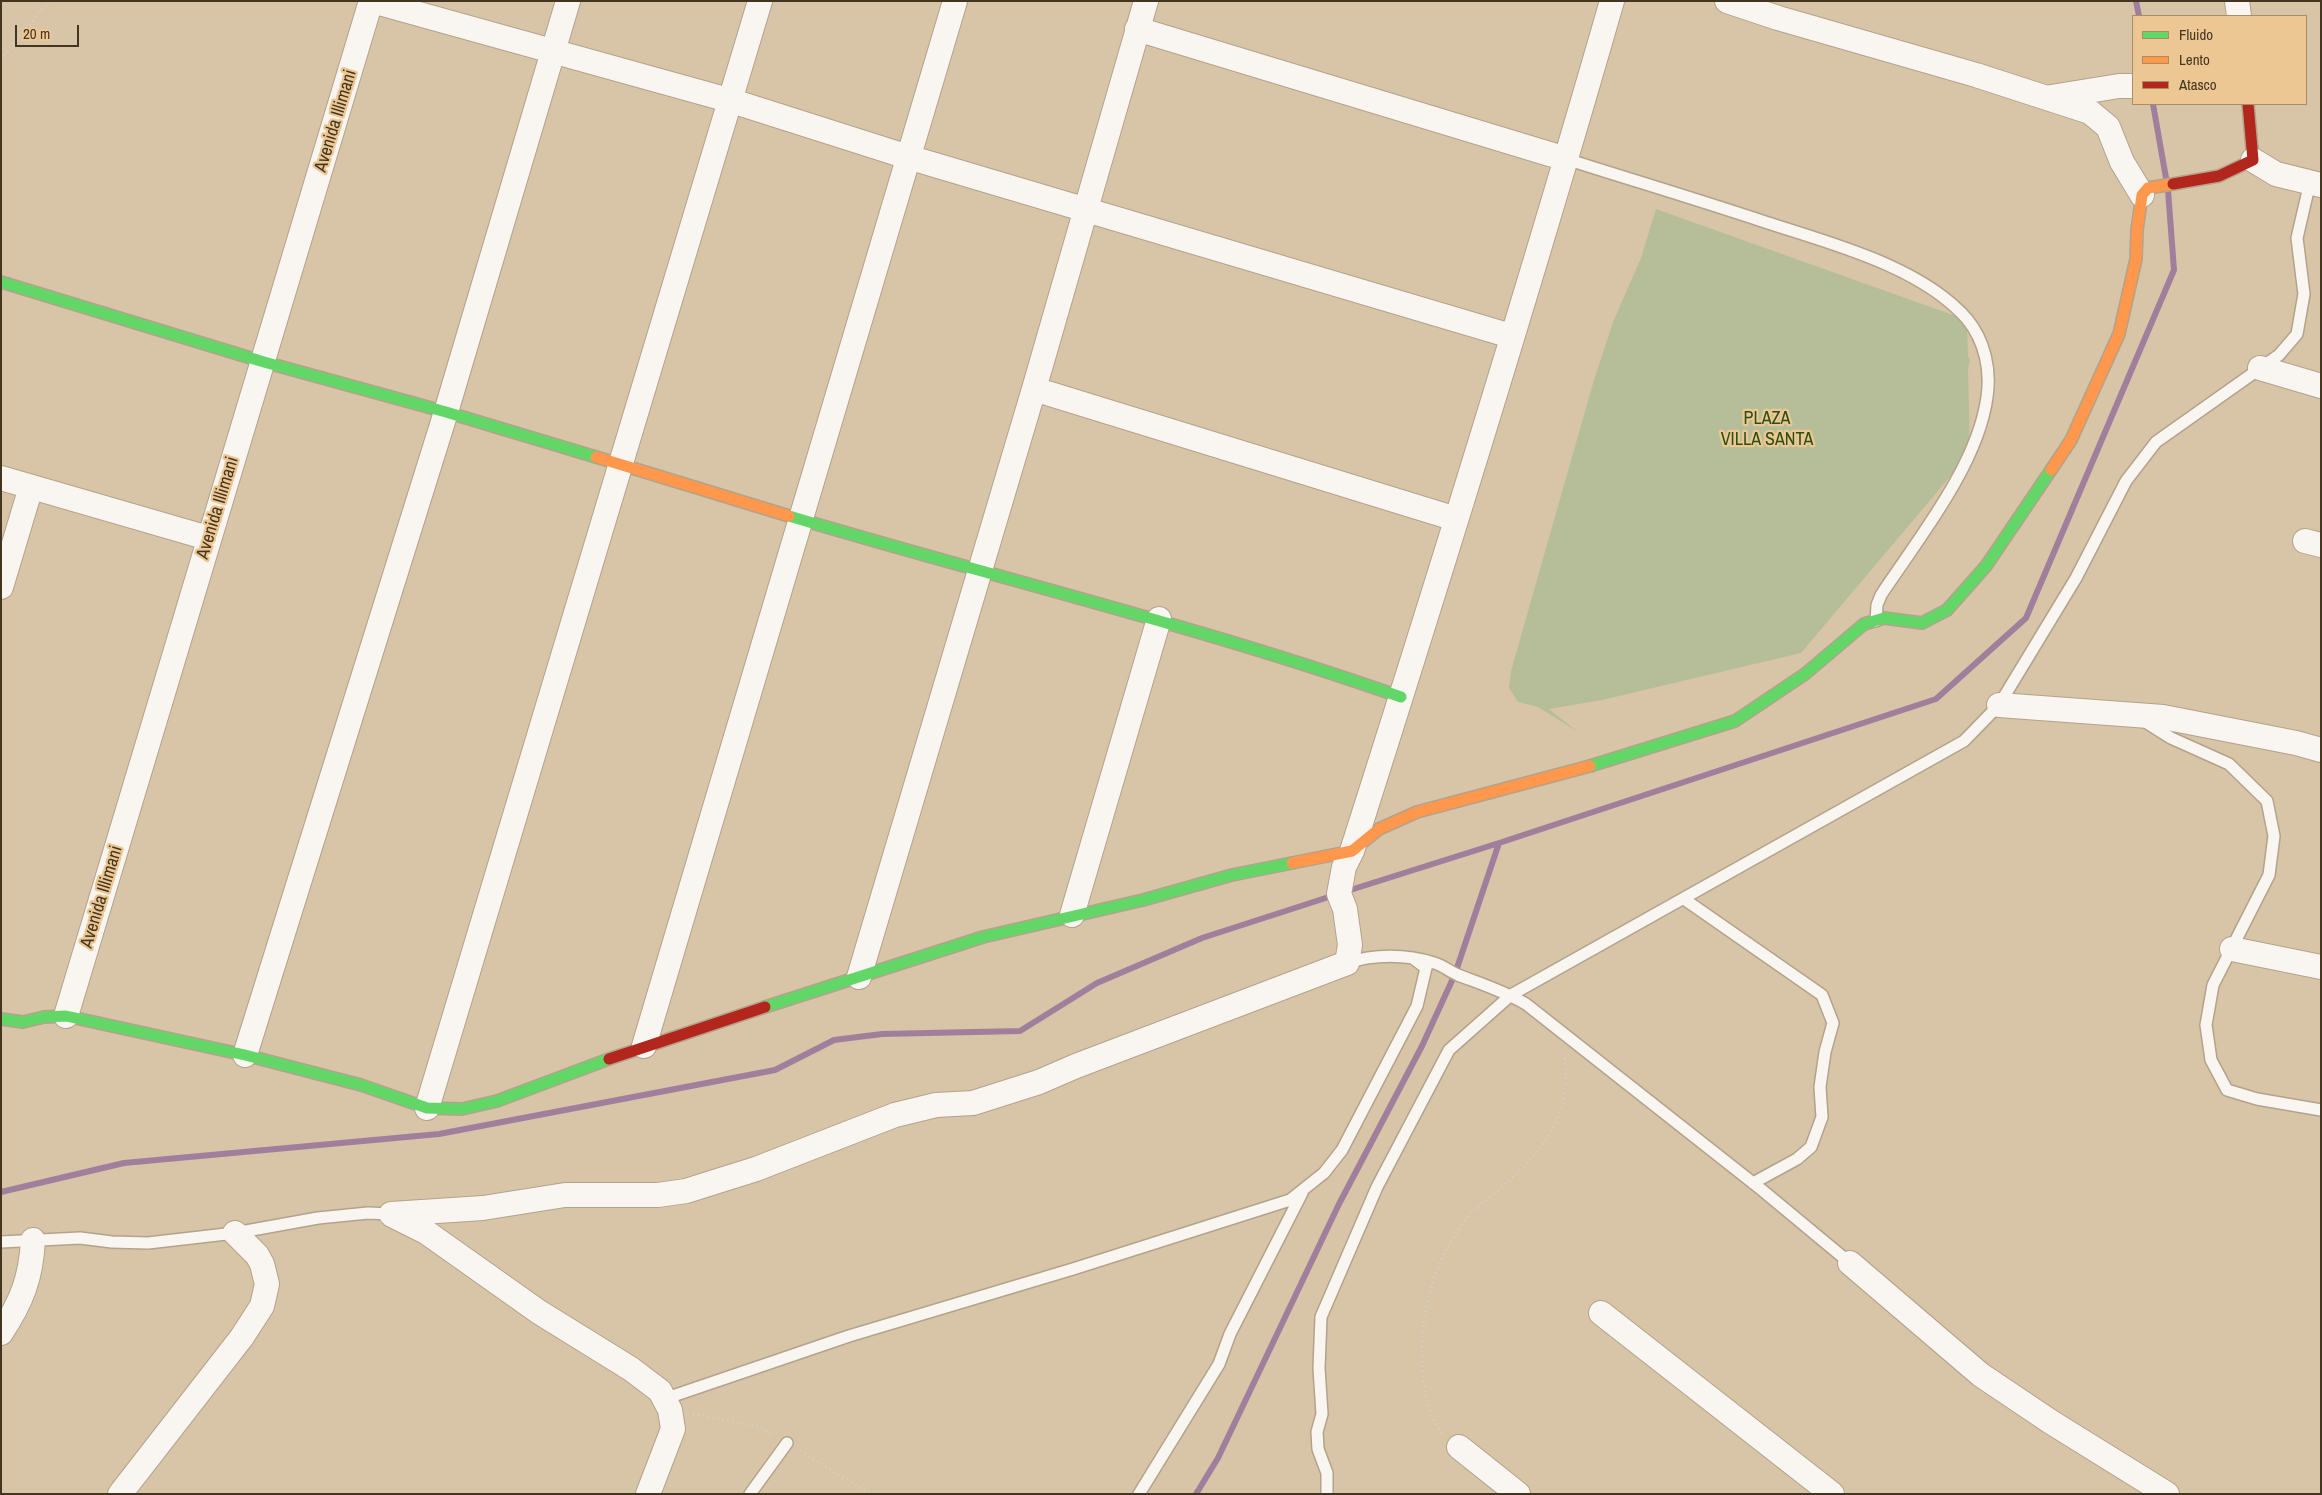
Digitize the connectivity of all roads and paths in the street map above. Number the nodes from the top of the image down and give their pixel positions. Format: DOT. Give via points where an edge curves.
graph roads {
  1 [pos="49,1"];
  2 [pos="372,1"];
  3 [pos="568,1"];
  4 [pos="760,1"];
  5 [pos="955,1"];
  6 [pos="1146,1"];
  7 [pos="1612,1"];
  8 [pos="1727,1"];
  9 [pos="2237,1"];
  10 [pos="2239,15"];
  11 [pos="1137,29"];
  12 [pos="554,50"];
  13 [pos="1,60"];
  14 [pos="2132,86"];
  15 [pos="2046,98"];
  16 [pos="732,101"];
  17 [pos="2248,105"];
  18 [pos="908,158"];
  19 [pos="1566,159"];
  20 [pos="2253,160"];
  21 [pos="2315,183"];
  22 [pos="2142,194"];
  23 [pos="1084,210"];
  24 [pos="1,282"];
  25 [pos="1511,336"];
  26 [pos="264,362"];
  27 [pos="2260,368"];
  28 [pos="2321,386"];
  29 [pos="1034,390"];
  30 [pos="446,412"];
  31 [pos="622,465"];
  32 [pos="1,478"];
  33 [pos="31,487"];
  34 [pos="800,519"];
  35 [pos="1456,519"];
  36 [pos="208,538"];
  37 [pos="979,569"];
  38 [pos="1,587"];
  39 [pos="1158,620"];
  40 [pos="1876,621"];
  41 [pos="1401,697"];
  42 [pos="1999,705"];
  43 [pos="2134,715"];
  44 [pos="2321,750"];
  45 [pos="1352,851"];
  46 [pos="1684,899"];
  47 [pos="1072,915"];
  48 [pos="2232,949"];
  49 [pos="1414,959"];
  50 [pos="1346,963"];
  51 [pos="2321,967"];
  52 [pos="859,977"];
  53 [pos="1511,995"];
  54 [pos="66,1016"];
  55 [pos="1,1018"];
  56 [pos="1561,1031"];
  57 [pos="644,1046"];
  58 [pos="246,1055"];
  59 [pos="427,1108"];
  60 [pos="2321,1110"];
  61 [pos="1753,1183"];
  62 [pos="1302,1192"];
  63 [pos="391,1214"];
  64 [pos="235,1233"];
  65 [pos="33,1240"];
  66 [pos="1,1242"];
  67 [pos="1850,1263"];
  68 [pos="1602,1313"];
  69 [pos="1,1333"];
  70 [pos="664,1400"];
  71 [pos="787,1443"];
  72 [pos="1459,1447"];
  73 [pos="120,1494"];
  74 [pos="648,1494"];
  75 [pos="750,1494"];
  76 [pos="1139,1494"];
  77 [pos="1327,1494"];
  78 [pos="1518,1494"];
  79 [pos="1832,1494"];
  80 [pos="2167,1494"];
  1 -- 13 [label="path"];
  2 -- 12 [label="street"];
  2 -- 26 [label="street, Avenida Illimani"];
  3 -- 12 [label="street"];
  4 -- 16 [label="street"];
  5 -- 18 [label="street"];
  6 -- 11 [label="street"];
  7 -- 19 [label="street"];
  8 -- 15 [label="street"];
  9 -- 10 [label="street"];
  11 -- 19 [label="street"];
  11 -- 23 [label="street"];
  12 -- 16 [label="street"];
  12 -- 30 [label="street"];
  14 -- 15 [label="street"];
  15 -- 22 [label="street" via="2090,112 2108,127 2122,162"];
  16 -- 18 [label="street"];
  16 -- 31 [label="street"];
  17 -- 20 [label="street"];
  18 -- 23 [label="street"];
  18 -- 34 [label="street"];
  19 -- 25 [label="street"];
  19 -- 40 [label="lane" via="1883,262 1957,309 1975,331 1986,359 1988,375 1987,397 1978,436 1941,505 1881,595"];
  20 -- 21 [label="street" via="2276,174"];
  20 -- 22 [label="street" via="2219,176 2148,188"];
  21 -- 27 [label="lane" via="2297,238 2304,294 2296,334 2279,355"];
  22 -- 40 [label="street" via="2136,259 2119,334 2071,440 1986,566 1947,610 1922,623 1884,618"];
  23 -- 25 [label="street"];
  23 -- 29 [label="street"];
  24 -- 26 [label="street"];
  25 -- 35 [label="street"];
  26 -- 30 [label="street"];
  26 -- 36 [label="street, Avenida Illimani"];
  27 -- 28 [label="street"];
  27 -- 42 [label="lane" via="2156,442 2126,482 2076,578"];
  29 -- 35 [label="street"];
  29 -- 37 [label="street"];
  30 -- 31 [label="street"];
  30 -- 58 [label="street"];
  31 -- 34 [label="street"];
  31 -- 59 [label="street"];
  32 -- 33 [label="street"];
  33 -- 36 [label="street"];
  33 -- 38 [label="street"];
  34 -- 37 [label="street"];
  34 -- 57 [label="street"];
  35 -- 41 [label="street"];
  36 -- 54 [label="street, Avenida Illimani"];
  37 -- 39 [label="street"];
  37 -- 52 [label="street"];
  39 -- 41 [label="street" via="1305,663"];
  39 -- 47 [label="street"];
  40 -- 45 [label="street" via="1864,624 1806,674 1735,721 1619,758 1417,812 1378,829"];
  41 -- 45 [label="street"];
  42 -- 43 [label="street"];
  42 -- 46 [label="lane" via="1964,741"];
  43 -- 44 [label="street" via="2163,717"];
  43 -- 48 [label="lane" via="2171,738 2229,764 2267,801 2274,836 2269,875"];
  45 -- 47 [label="street" via="1232,875 1144,900"];
  45 -- 50 [label="street" via="1344,867 1339,894 1345,909 1350,946"];
  46 -- 53 [label="lane"];
  46 -- 61 [label="lane" via="1822,995 1833,1023 1820,1087 1822,1117 1811,1148"];
  47 -- 52 [label="street" via="983,937"];
  48 -- 51 [label="street"];
  48 -- 60 [label="lane" via="2212,985 2206,1025 2211,1060 2228,1090 2257,1099"];
  49 -- 50 [label="lane" via="1366,957"];
  49 -- 53 [label="lane" via="1436,963 1455,974"];
  49 -- 62 [label="lane" via="1426,968 1417,1006 1342,1150 1324,1173"];
  50 -- 63 [label="street" via="1039,1082 973,1103 936,1105 894,1114 756,1169 686,1191 658,1195 565,1195 509,1205"];
  52 -- 57 [label="street"];
  53 -- 56 [label="lane"];
  53 -- 77 [label="lane" via="1449,1050 1377,1187 1321,1317 1319,1368 1322,1414 1317,1432 1318,1449 1328,1474"];
  54 -- 55 [label="street" via="44,1016 23,1022"];
  54 -- 58 [label="street"];
  56 -- 61 [label="lane"];
  56 -- 72 [label="path" via="1566,1079 1553,1131 1544,1146 1462,1224 1429,1290 1422,1332 1425,1388 1437,1427"];
  57 -- 59 [label="street" via="497,1101 462,1109"];
  58 -- 59 [label="street" via="361,1085"];
  61 -- 67 [label="lane"];
  62 -- 70 [label="lane" via="1290,1200 1232,1219 849,1336"];
  62 -- 76 [label="lane" via="1230,1334 1219,1364"];
  63 -- 64 [label="lane" via="318,1218"];
  63 -- 70 [label="street" via="426,1232 539,1312 631,1369 660,1392"];
  64 -- 65 [label="lane" via="148,1243 80,1238"];
  64 -- 73 [label="street" via="257,1255 264,1269 266,1284 262,1306 242,1337"];
  65 -- 66 [label="lane"];
  65 -- 69 [label="street" via="25,1290 18,1308"];
  67 -- 80 [label="street" via="1981,1375"];
  68 -- 79 [label="street"];
  70 -- 74 [label="street" via="670,1410 673,1428"];
  71 -- 75 [label="lane"];
  72 -- 78 [label="street"];
}
